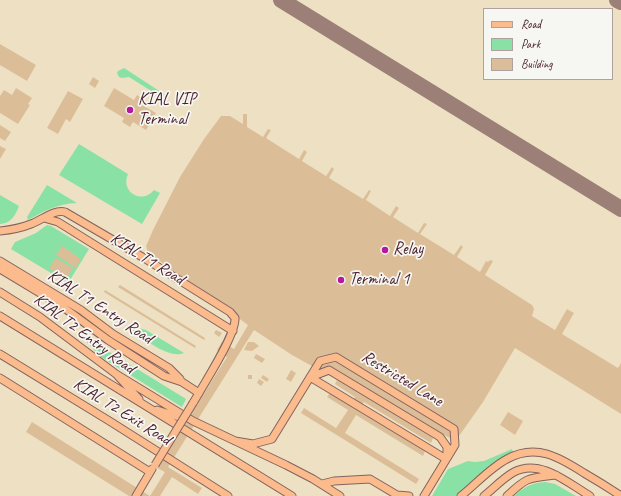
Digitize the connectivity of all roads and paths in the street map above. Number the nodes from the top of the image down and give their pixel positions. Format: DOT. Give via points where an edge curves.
graph roads {
  1 [pos="44,218"];
  2 [pos="0,231"];
  3 [pos="0,261"];
  4 [pos="0,269"];
  5 [pos="0,292"];
  6 [pos="0,316"];
  7 [pos="233,331"];
  8 [pos="0,354"];
  9 [pos="116,374"];
  10 [pos="310,377"];
  11 [pos="0,378"];
  12 [pos="182,382"];
  13 [pos="199,393"];
  14 [pos="145,406"];
  15 [pos="192,421"];
  16 [pos="235,441"];
  17 [pos="446,459"];
  18 [pos="150,472"];
  19 [pos="556,476"];
  20 [pos="322,484"];
  21 [pos="136,496"];
  22 [pos="228,496"];
  23 [pos="292,496"];
  24 [pos="340,496"];
  25 [pos="409,496"];
  26 [pos="424,496"];
  27 [pos="461,496"];
  28 [pos="484,496"];
  29 [pos="507,496"];
  30 [pos="590,496"];
  31 [pos="621,496"];
  1 -- 2 [label="main road" via="18,228"];
  1 -- 7 [label="main road, KIAL T1 Road" via="58,222"];
  1 -- 7 [label="main road, KIAL T1 Road" via="60,210 71,214 230,312 236,318"];
  3 -- 12 [label="main road, KIAL T1 Entry Road" via="169,368"];
  4 -- 12 [label="main road, KIAL T1 Entry Road" via="63,307 164,376"];
  5 -- 9 [label="main road, KIAL T2 Entry Road"];
  6 -- 14 [label="main road, KIAL T2 Entry Road"];
  7 -- 13 [label="main road"];
  8 -- 22 [label="main road, KIAL T2 Exit Road"];
  9 -- 14 [label="main road, KIAL T2 Entry Road"];
  9 -- 15 [label="main road"];
  10 -- 16 [label="main road" via="272,439 254,444"];
  10 -- 17 [label="main road"];
  10 -- 17 [label="main road" via="329,370 440,437 446,447"];
  10 -- 17 [label="main road, Restricted Lane" via="320,361 336,357 454,429 455,444"];
  11 -- 18 [label="main road"];
  12 -- 13 [label="main road, KIAL T1 Entry Road"];
  13 -- 18 [label="main road, bridge"];
  14 -- 15 [label="main road, KIAL T2 Entry Road"];
  14 -- 23 [label="main road, KIAL T2 Entry Road"];
  15 -- 16 [label="main road"];
  16 -- 20 [label="main road"];
  17 -- 26 [label="main road"];
  18 -- 21 [label="main road"];
  19 -- 28 [label="main road" via="540,468 523,469 509,476"];
  19 -- 29 [label="main road" via="528,479"];
  19 -- 30 [label="main road"];
  20 -- 24 [label="main road"];
  20 -- 25 [label="main road" via="370,479 397,495"];
  27 -- 31 [label="main road" via="507,459 534,452 547,453 559,458"];
}
